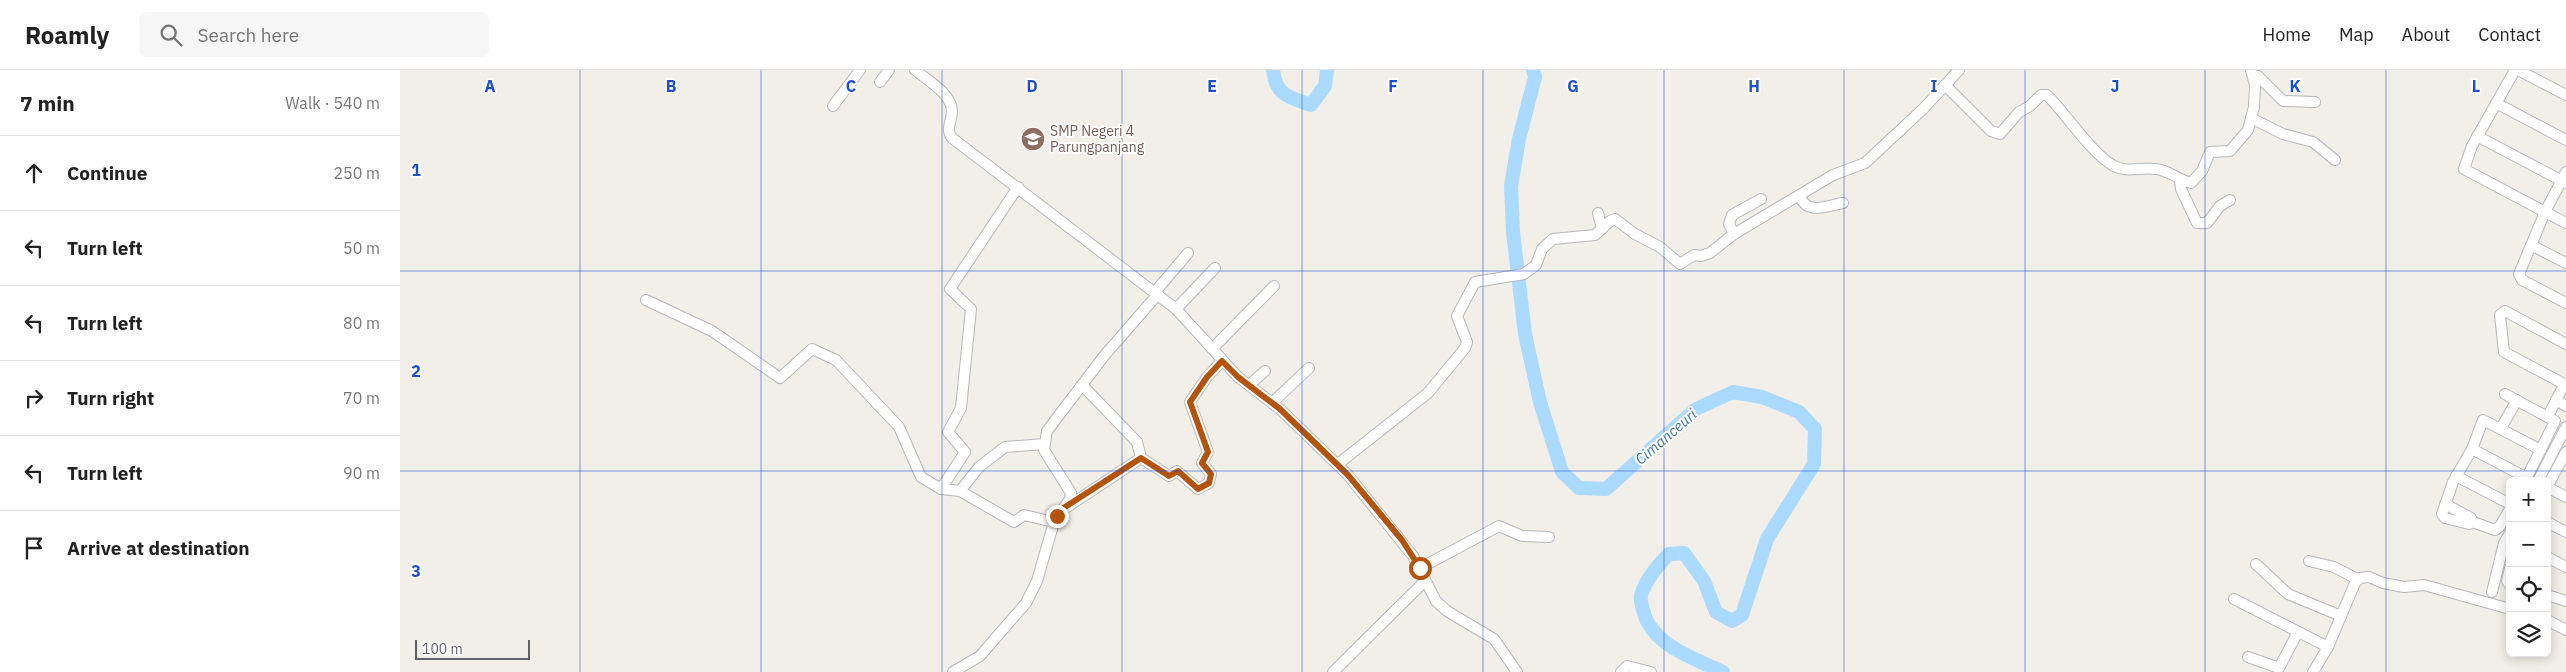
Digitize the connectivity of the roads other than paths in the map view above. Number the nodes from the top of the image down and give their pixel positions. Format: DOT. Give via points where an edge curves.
graph roads {
  1 [pos="860,70"];
  2 [pos="889,70"];
  3 [pos="915,70"];
  4 [pos="1959,70"];
  5 [pos="2251,70"];
  6 [pos="2517,70"];
  7 [pos="2254,81"];
  8 [pos="880,82"];
  9 [pos="1945,85"];
  10 [pos="2566,95"];
  11 [pos="2315,102"];
  12 [pos="2496,103"];
  13 [pos="833,106"];
  14 [pos="2251,118"];
  15 [pos="2477,136"];
  16 [pos="2566,140"];
  17 [pos="2335,160"];
  18 [pos="2564,178"];
  19 [pos="2180,180"];
  20 [pos="1018,187"];
  21 [pos="1800,197"];
  22 [pos="1761,199"];
  23 [pos="2230,200"];
  24 [pos="1843,204"];
  25 [pos="2545,212"];
  26 [pos="1598,213"];
  27 [pos="2566,223"];
  28 [pos="1602,229"];
  29 [pos="1734,234"];
  30 [pos="2531,245"];
  31 [pos="1188,253"];
  32 [pos="2566,263"];
  33 [pos="1215,268"];
  34 [pos="1274,286"];
  35 [pos="1156,293"];
  36 [pos="646,300"];
  37 [pos="2566,303"];
  38 [pos="1176,309"];
  39 [pos="2566,344"];
  40 [pos="1212,349"];
  41 [pos="1222,361"];
  42 [pos="1309,368"];
  43 [pos="1265,371"];
  44 [pos="1082,385"];
  45 [pos="1249,385"];
  46 [pos="2565,385"];
  47 [pos="2505,394"];
  48 [pos="2517,400"];
  49 [pos="2556,400"];
  50 [pos="1273,402"];
  51 [pos="2566,406"];
  52 [pos="2548,416"];
  53 [pos="2566,426"];
  54 [pos="2501,428"];
  55 [pos="1044,444"];
  56 [pos="2472,449"];
  57 [pos="2541,450"];
  58 [pos="1141,458"];
  59 [pos="2564,459"];
  60 [pos="1338,464"];
  61 [pos="2456,476"];
  62 [pos="2522,477"];
  63 [pos="2527,477"];
  64 [pos="2540,477"];
  65 [pos="2551,480"];
  66 [pos="940,489"];
  67 [pos="2551,489"];
  68 [pos="960,491"];
  69 [pos="2566,497"];
  70 [pos="2506,502"];
  71 [pos="1062,509"];
  72 [pos="2506,516"];
  73 [pos="1054,522"];
  74 [pos="2551,524"];
  75 [pos="2566,532"];
  76 [pos="1549,537"];
  77 [pos="2506,540"];
  78 [pos="2551,559"];
  79 [pos="2309,561"];
  80 [pos="2256,564"];
  81 [pos="2566,567"];
  82 [pos="1420,568"];
  83 [pos="2357,579"];
  84 [pos="1425,581"];
  85 [pos="2492,592"];
  86 [pos="2551,596"];
  87 [pos="2234,599"];
  88 [pos="2566,601"];
  89 [pos="2506,608"];
  90 [pos="2341,616"];
  91 [pos="2551,622"];
  92 [pos="2566,630"];
  93 [pos="2298,632"];
  94 [pos="2328,647"];
  95 [pos="2248,657"];
  96 [pos="953,672"];
  97 [pos="1333,672"];
  98 [pos="1517,672"];
  99 [pos="1621,672"];
  100 [pos="1650,672"];
  101 [pos="2313,672"];
  1 -- 13 [label="street"];
  2 -- 8 [label="street"];
  3 -- 20 [label="street" via="950,102 952,109 948,128 952,138"];
  4 -- 9 [label="street"];
  5 -- 7 [label="street"];
  6 -- 10 [label="street"];
  6 -- 12 [label="street"];
  7 -- 11 [label="street" via="2258,76 2283,101"];
  7 -- 14 [label="street"];
  9 -- 19 [label="street" via="1991,131 2000,134 2020,112 2041,95 2047,95 2112,165 2123,170 2156,169"];
  9 -- 21 [label="street" via="1870,159 1837,173"];
  12 -- 15 [label="street"];
  12 -- 16 [label="street"];
  14 -- 17 [label="street" via="2283,134 2313,142"];
  14 -- 19 [label="street" via="2248,130 2230,152 2210,152 2202,171 2191,184"];
  15 -- 18 [label="street"];
  15 -- 25 [label="street" via="2464,169"];
  18 -- 25 [label="street"];
  19 -- 23 [label="street" via="2197,223 2206,223 2220,206"];
  20 -- 35 [label="street"];
  20 -- 66 [label="street" via="950,289 971,309 961,408 948,432 965,452"];
  21 -- 24 [label="street" via="1804,206 1809,208"];
  21 -- 29 [label="street"];
  22 -- 29 [label="street" via="1732,215 1729,224"];
  25 -- 27 [label="street"];
  25 -- 30 [label="street"];
  26 -- 28 [label="street"];
  28 -- 29 [label="street" via="1610,221 1618,220 1680,264 1693,255 1710,253"];
  28 -- 60 [label="street" via="1595,235 1553,239 1542,249 1536,265 1524,274 1478,280 1472,285 1456,316 1467,342 1465,348 1428,393"];
  30 -- 32 [label="street"];
  30 -- 37 [label="street" via="2520,277"];
  31 -- 35 [label="street"];
  33 -- 38 [label="street"];
  34 -- 40 [label="street"];
  35 -- 38 [label="street"];
  35 -- 44 [label="street"];
  36 -- 66 [label="street" via="712,332 780,378 812,349 836,360 899,427 921,477"];
  38 -- 40 [label="street"];
  39 -- 46 [label="street" via="2505,311 2500,315 2504,352"];
  40 -- 41 [label="street"];
  41 -- 45 [label="street"];
  41 -- 58 [label="street" via="1190,402 1208,452 1202,463 1211,474 1209,483 1198,489 1178,471 1169,476"];
  42 -- 50 [label="street"];
  43 -- 45 [label="street"];
  44 -- 55 [label="street" via="1047,431"];
  44 -- 58 [label="street" via="1137,442"];
  45 -- 50 [label="street"];
  46 -- 49 [label="street"];
  47 -- 48 [label="street"];
  48 -- 52 [label="street"];
  48 -- 54 [label="street"];
  49 -- 51 [label="street"];
  49 -- 52 [label="street"];
  50 -- 60 [label="street"];
  52 -- 57 [label="street" via="2555,424"];
  53 -- 64 [label="street"];
  54 -- 56 [label="street" via="2483,420"];
  54 -- 57 [label="street"];
  55 -- 68 [label="street" via="1005,446 979,467"];
  55 -- 71 [label="street" via="1044,450 1070,490 1070,499"];
  56 -- 61 [label="street"];
  56 -- 62 [label="street"];
  57 -- 63 [label="street"];
  58 -- 71 [label="street"];
  59 -- 65 [label="street"];
  60 -- 82 [label="street" via="1402,540"];
  61 -- 70 [label="street"];
  61 -- 72 [label="street" via="2445,504 2473,522 2495,530"];
  66 -- 68 [label="street"];
  67 -- 69 [label="street"];
  68 -- 73 [label="street" via="1014,522 1024,515"];
  71 -- 73 [label="street"];
  73 -- 96 [label="street" via="1042,567 1026,603 980,656"];
  74 -- 75 [label="street"];
  76 -- 82 [label="street" via="1522,536 1502,527 1494,528"];
  77 -- 85 [label="street"];
  78 -- 81 [label="street"];
  79 -- 83 [label="street" via="2334,567"];
  80 -- 90 [label="street" via="2288,594"];
  82 -- 84 [label="street"];
  83 -- 89 [label="street" via="2369,577 2404,587 2424,585"];
  83 -- 90 [label="street"];
  84 -- 97 [label="street"];
  84 -- 98 [label="street" via="1441,606 1494,639"];
  86 -- 88 [label="street"];
  87 -- 93 [label="street"];
  90 -- 94 [label="street"];
  91 -- 92 [label="street"];
  93 -- 94 [label="street"];
  93 -- 95 [label="street" via="2279,668"];
  94 -- 101 [label="street"];
  99 -- 100 [label="street" via="1627,666"];
}
